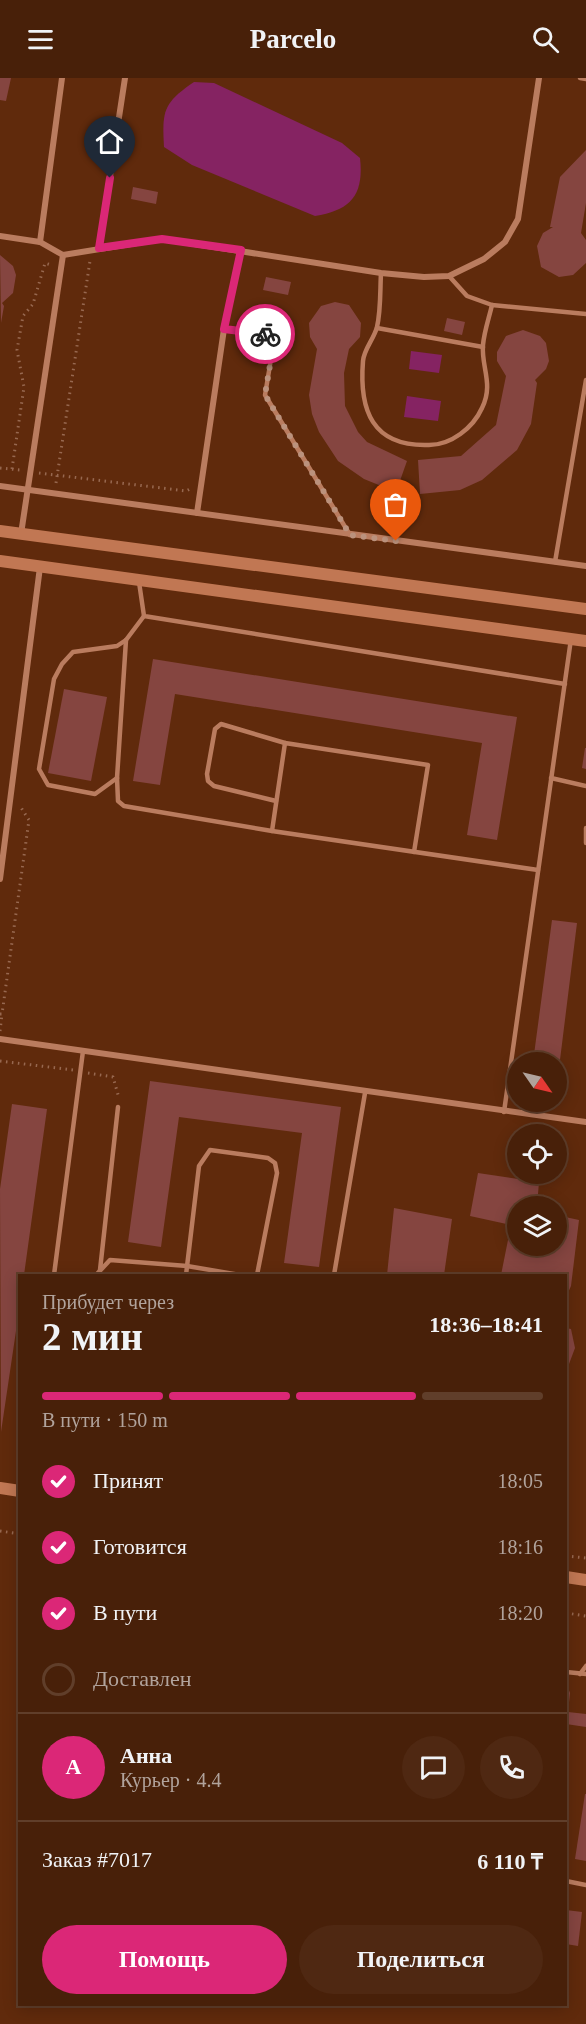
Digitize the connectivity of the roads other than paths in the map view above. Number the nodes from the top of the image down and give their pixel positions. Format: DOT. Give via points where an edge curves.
graph roads {
  1 [pos="62,78"];
  2 [pos="124,78"];
  3 [pos="539,78"];
  4 [pos="580,78"];
  5 [pos="586,79"];
  6 [pos="0,236"];
  7 [pos="40,242"];
  8 [pos="99,248"];
  9 [pos="241,250"];
  10 [pos="63,255"];
  11 [pos="381,273"];
  12 [pos="449,276"];
  13 [pos="492,305"];
  14 [pos="586,314"];
  15 [pos="377,328"];
  16 [pos="224,329"];
  17 [pos="483,347"];
  18 [pos="586,380"];
  19 [pos="0,486"];
  20 [pos="30,490"];
  21 [pos="197,513"];
  22 [pos="0,531"];
  23 [pos="21,534"];
  24 [pos="350,535"];
  25 [pos="0,561"];
  26 [pos="555,562"];
  27 [pos="586,566"];
  28 [pos="40,567"];
  29 [pos="139,579"];
  30 [pos="586,609"];
  31 [pos="144,616"];
  32 [pos="571,639"];
  33 [pos="126,640"];
  34 [pos="586,641"];
  35 [pos="565,684"];
  36 [pos="285,743"];
  37 [pos="117,778"];
  38 [pos="551,778"];
  39 [pos="586,786"];
  40 [pos="276,801"];
  41 [pos="586,828"];
  42 [pos="272,831"];
  43 [pos="586,843"];
  44 [pos="414,852"];
  45 [pos="538,870"];
  46 [pos="0,879"];
  47 [pos="0,1039"];
  48 [pos="83,1051"];
  49 [pos="365,1093"];
  50 [pos="118,1107"];
  51 [pos="504,1112"];
  52 [pos="586,1122"];
  53 [pos="187,1266"];
  54 [pos="100,1270"];
  55 [pos="54,1274"];
  56 [pos="97,1274"];
  57 [pos="186,1274"];
  58 [pos="234,1274"];
  59 [pos="257,1274"];
  60 [pos="334,1274"];
  61 [pos="0,1488"];
  62 [pos="18,1491"];
  63 [pos="567,1577"];
  64 [pos="586,1580"];
  65 [pos="586,1666"];
  66 [pos="567,1672"];
  67 [pos="583,1674"];
  68 [pos="567,1881"];
  69 [pos="586,1885"];
  1 -- 7 [label="street"];
  2 -- 8 [label="street"];
  3 -- 12 [label="street" via="518,219 505,242 484,259"];
  4 -- 5 [label="lane"];
  6 -- 7 [label="street"];
  7 -- 10 [label="street"];
  8 -- 9 [label="street" via="162,239"];
  8 -- 10 [label="street"];
  9 -- 11 [label="street"];
  9 -- 16 [label="street"];
  10 -- 20 [label="street"];
  11 -- 12 [label="street"];
  11 -- 15 [label="lane"];
  12 -- 13 [label="lane" via="467,296"];
  13 -- 14 [label="lane"];
  13 -- 17 [label="lane"];
  15 -- 17 [label="lane"];
  15 -- 17 [label="lane" via="363,359 367,408 374,425 385,437 417,445 449,441 482,409 488,384"];
  16 -- 21 [label="street"];
  16 -- 24 [label="lane" via="275,335 265,395"];
  18 -- 26 [label="lane"];
  19 -- 20 [label="street"];
  20 -- 21 [label="street"];
  20 -- 23 [label="street"];
  21 -- 24 [label="street"];
  22 -- 23 [label="street"];
  23 -- 30 [label="street"];
  24 -- 26 [label="street"];
  25 -- 28 [label="street"];
  26 -- 27 [label="street"];
  28 -- 29 [label="street"];
  28 -- 46 [label="street"];
  29 -- 31 [label="lane"];
  29 -- 32 [label="street"];
  31 -- 33 [label="lane"];
  31 -- 35 [label="lane"];
  32 -- 34 [label="street"];
  32 -- 35 [label="lane"];
  33 -- 37 [label="lane"];
  33 -- 37 [label="lane" via="117,646 73,652 62,664 54,679 39,769 48,785 95,794"];
  35 -- 38 [label="lane"];
  36 -- 40 [label="lane"];
  36 -- 40 [label="lane" via="221,724 215,729 207,774 214,786"];
  36 -- 44 [label="lane" via="428,765"];
  37 -- 42 [label="lane" via="118,801 124,806"];
  38 -- 39 [label="lane"];
  38 -- 45 [label="lane"];
  40 -- 42 [label="lane"];
  41 -- 43 [label="lane"];
  42 -- 44 [label="lane"];
  44 -- 45 [label="lane"];
  45 -- 51 [label="lane"];
  47 -- 48 [label="street"];
  48 -- 49 [label="street"];
  48 -- 55 [label="lane"];
  49 -- 51 [label="street"];
  49 -- 60 [label="lane"];
  50 -- 54 [label="lane"];
  51 -- 52 [label="street"];
  53 -- 54 [label="lane" via="110,1260"];
  53 -- 57 [label="lane"];
  53 -- 58 [label="lane"];
  53 -- 59 [label="lane" via="199,1166 210,1150 268,1158 275,1163 277,1173"];
  54 -- 56 [label="lane"];
  61 -- 62 [label="street"];
  63 -- 64 [label="street"];
  65 -- 67 [label="lane"];
  66 -- 67 [label="lane"];
  68 -- 69 [label="lane"];
}
